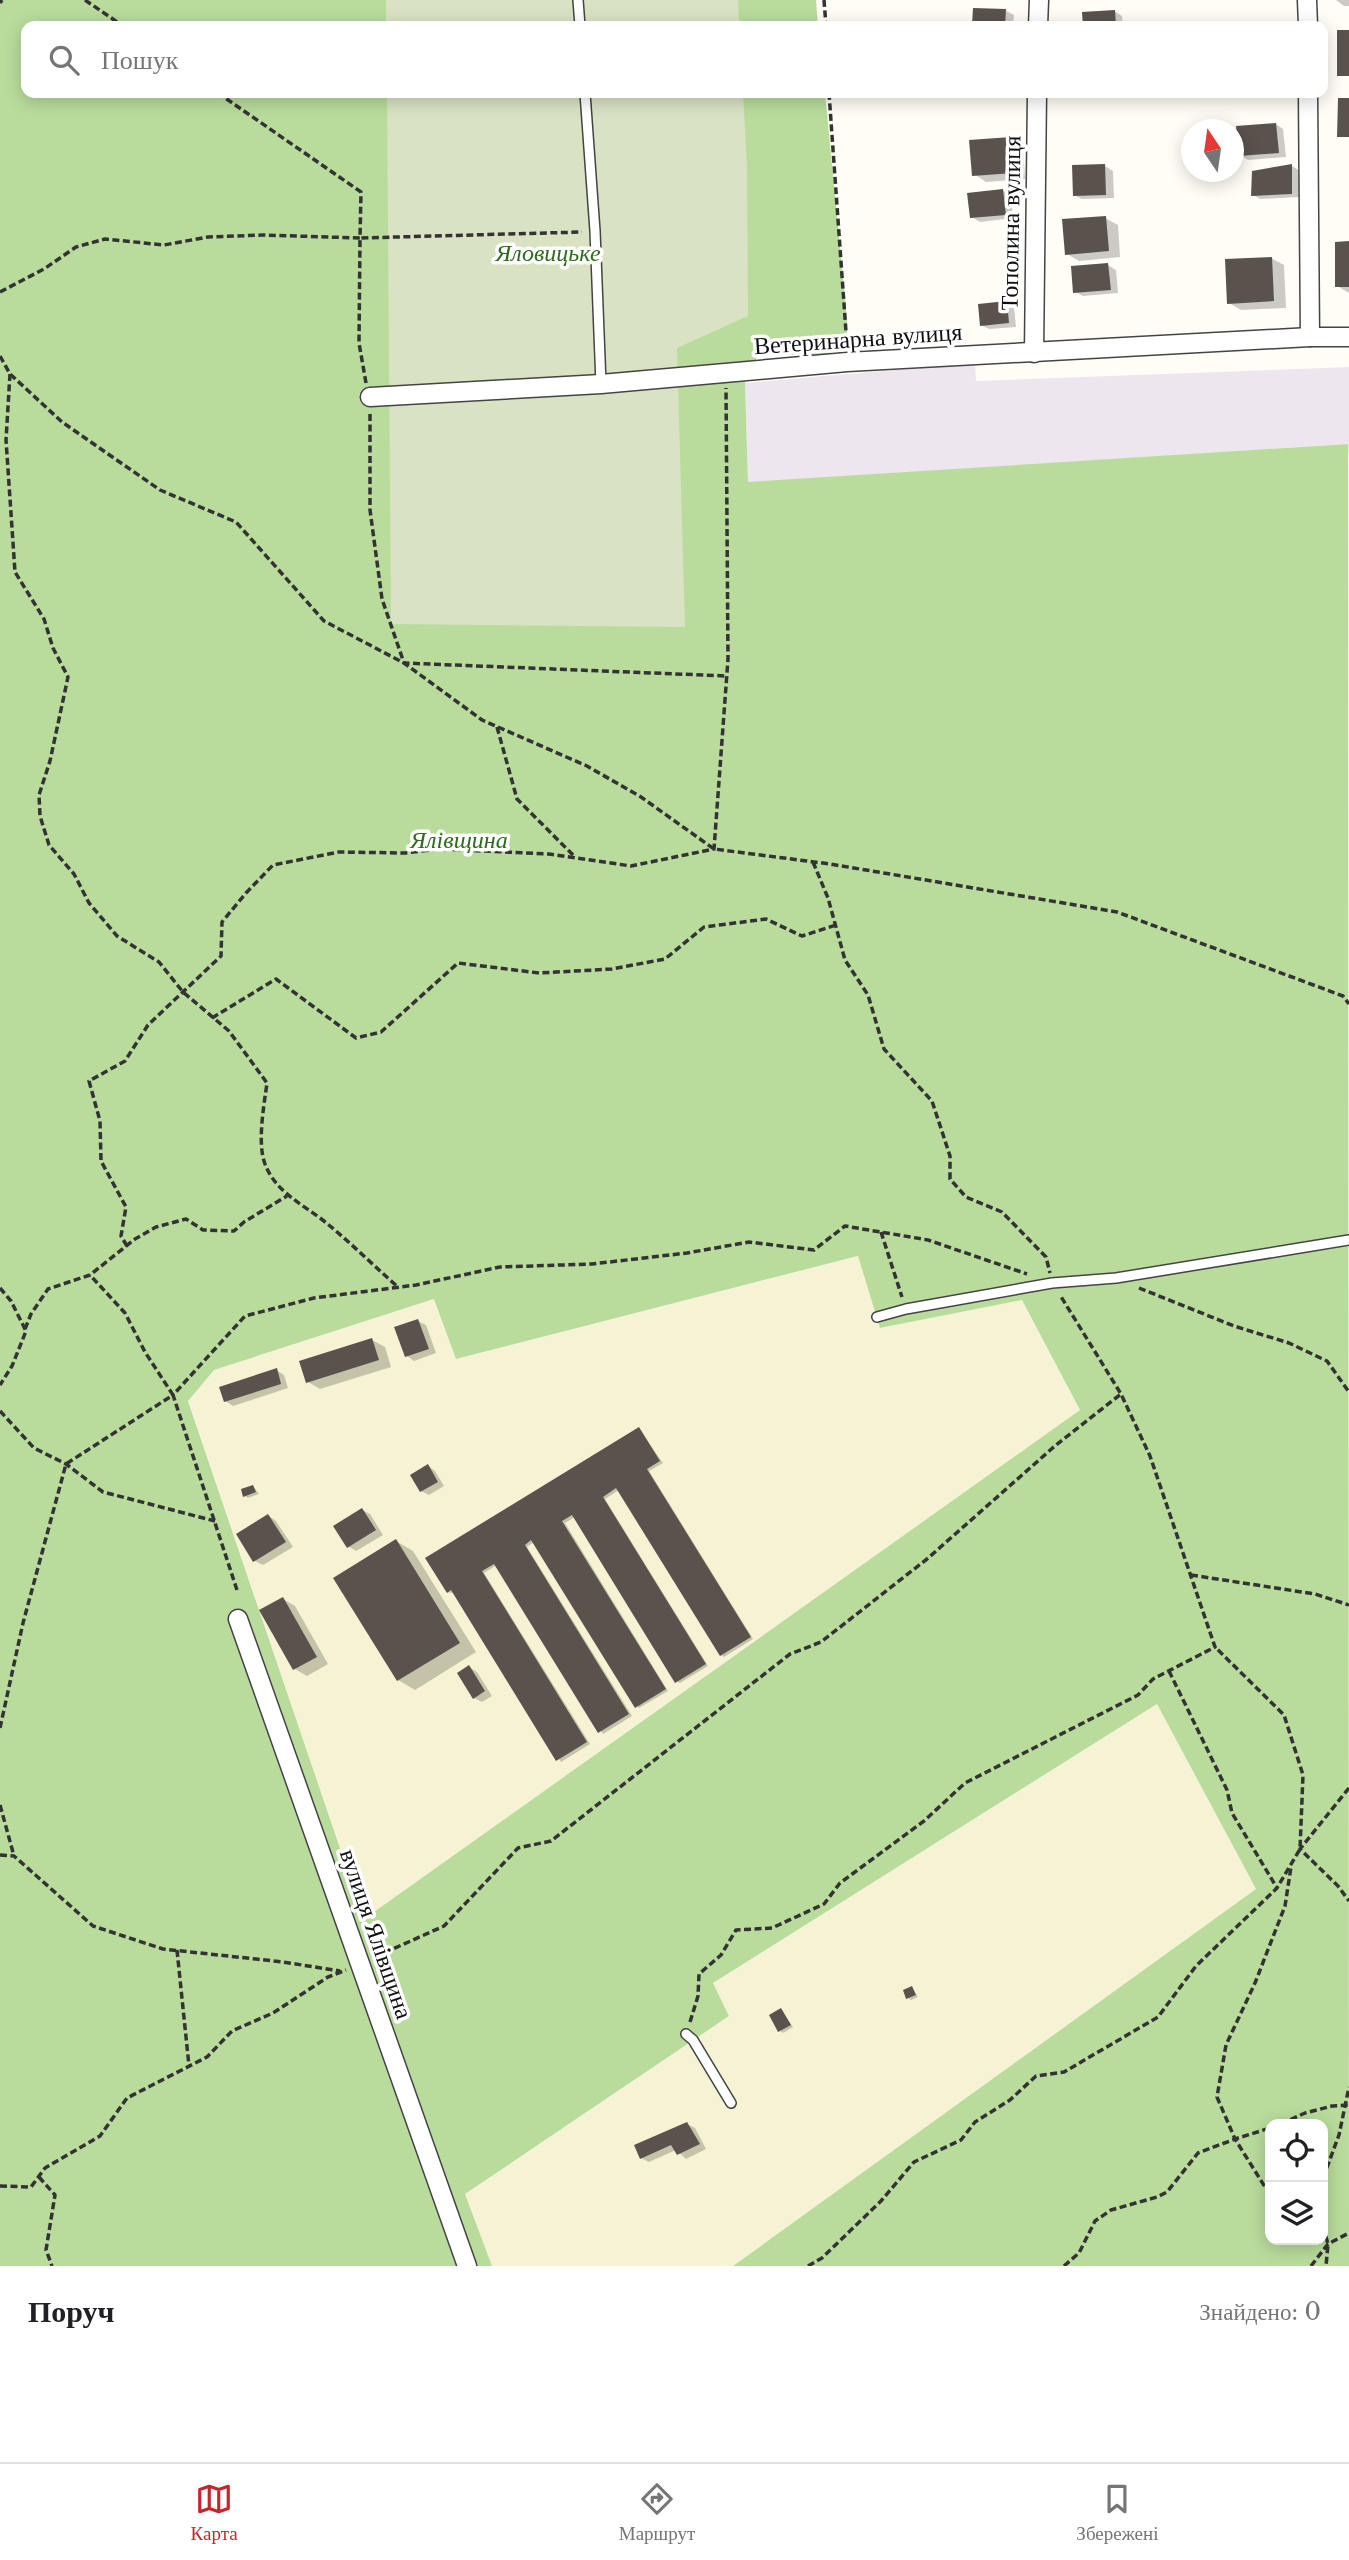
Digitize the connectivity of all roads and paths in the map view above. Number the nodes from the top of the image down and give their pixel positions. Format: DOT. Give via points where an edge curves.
graph roads {
  1 [pos="85,0"];
  2 [pos="578,0"];
  3 [pos="824,0"];
  4 [pos="1039,0"];
  5 [pos="1307,0"];
  6 [pos="116,21"];
  7 [pos="580,21"];
  8 [pos="826,21"];
  9 [pos="1038,21"];
  10 [pos="1307,21"];
  11 [pos="225,98"];
  12 [pos="585,98"];
  13 [pos="829,98"];
  14 [pos="1037,98"];
  15 [pos="1308,98"];
  16 [pos="594,231"];
  17 [pos="360,238"];
  18 [pos="0,292"];
  19 [pos="1310,337"];
  20 [pos="1349,337"];
  21 [pos="1034,353"];
  22 [pos="0,356"];
  23 [pos="847,362"];
  24 [pos="726,372"];
  25 [pos="10,374"];
  26 [pos="601,384"];
  27 [pos="370,397"];
  28 [pos="404,663"];
  29 [pos="727,676"];
  30 [pos="497,726"];
  31 [pos="714,849"];
  32 [pos="577,859"];
  33 [pos="813,862"];
  34 [pos="836,925"];
  35 [pos="183,992"];
  36 [pos="1349,1004"];
  37 [pos="212,1018"];
  38 [pos="287,1196"];
  39 [pos="881,1232"];
  40 [pos="1349,1240"];
  41 [pos="127,1246"];
  42 [pos="90,1275"];
  43 [pos="1116,1278"];
  44 [pos="1052,1283"];
  45 [pos="398,1287"];
  46 [pos="0,1288"];
  47 [pos="906,1309"];
  48 [pos="877,1317"];
  49 [pos="24,1329"];
  50 [pos="0,1385"];
  51 [pos="1349,1392"];
  52 [pos="1121,1394"];
  53 [pos="173,1395"];
  54 [pos="0,1411"];
  55 [pos="66,1464"];
  56 [pos="215,1521"];
  57 [pos="1191,1576"];
  58 [pos="237,1590"];
  59 [pos="1349,1605"];
  60 [pos="238,1619"];
  61 [pos="1215,1647"];
  62 [pos="1169,1671"];
  63 [pos="0,1728"];
  64 [pos="1349,1788"];
  65 [pos="0,1805"];
  66 [pos="1300,1849"];
  67 [pos="0,1854"];
  68 [pos="14,1856"];
  69 [pos="1292,1863"];
  70 [pos="1277,1888"];
  71 [pos="1349,1901"];
  72 [pos="177,1950"];
  73 [pos="360,1964"];
  74 [pos="342,1972"];
  75 [pos="686,2035"];
  76 [pos="189,2066"];
  77 [pos="1349,2087"];
  78 [pos="731,2102"];
  79 [pos="1347,2106"];
  80 [pos="1292,2119"];
  81 [pos="1265,2129"];
  82 [pos="1235,2138"];
  83 [pos="1328,2165"];
  84 [pos="39,2177"];
  85 [pos="0,2186"];
  86 [pos="1265,2187"];
  87 [pos="1349,2233"];
  88 [pos="1328,2244"];
  89 [pos="1327,2245"];
  90 [pos="1328,2245"];
  91 [pos="52,2266"];
  92 [pos="467,2266"];
  93 [pos="808,2266"];
  94 [pos="1064,2266"];
  95 [pos="1311,2266"];
  96 [pos="1326,2266"];
  1 -- 6 [label="path"];
  2 -- 7 [label="lane"];
  3 -- 8 [label="path"];
  4 -- 9 [label="street"];
  5 -- 10 [label="street"];
  11 -- 17 [label="path" via="361,192"];
  12 -- 16 [label="lane"];
  13 -- 23 [label="path"];
  14 -- 21 [label="street, Тополина вулиця"];
  15 -- 19 [label="street"];
  16 -- 17 [label="path"];
  16 -- 26 [label="lane"];
  17 -- 18 [label="path" via="208,237 164,245 105,239 76,247"];
  17 -- 27 [label="path" via="359,343"];
  19 -- 20 [label="street, Ветеринарна вулиця"];
  19 -- 21 [label="street, Ветеринарна вулиця"];
  21 -- 23 [label="street, Ветеринарна вулиця"];
  22 -- 25 [label="path"];
  23 -- 24 [label="street, Ветеринарна вулиця"];
  24 -- 26 [label="street, Ветеринарна вулиця"];
  24 -- 29 [label="path"];
  25 -- 28 [label="path" via="62,422 160,490 236,522 324,621"];
  25 -- 35 [label="path" via="6,440 15,572 44,619 68,677 39,795 48,845 117,936 159,962"];
  26 -- 27 [label="street, Ветеринарна вулиця"];
  27 -- 28 [label="path" via="372,523 382,599"];
  28 -- 29 [label="path"];
  28 -- 30 [label="path"];
  29 -- 31 [label="path"];
  30 -- 31 [label="path" via="587,766 641,797"];
  30 -- 32 [label="path" via="517,799"];
  31 -- 32 [label="path" via="631,866"];
  31 -- 33 [label="path"];
  32 -- 35 [label="path" via="439,849 339,852 273,865 222,922 221,956"];
  33 -- 34 [label="path"];
  33 -- 36 [label="path" via="1116,912 1343,996"];
  34 -- 37 [label="path" via="802,936 766,919 704,927 665,959 612,969 539,973 458,962 381,1032 356,1038 276,979"];
  34 -- 44 [label="path" via="845,960 867,995 884,1049 932,1101 950,1156 950,1179 966,1197 1002,1212 1029,1238 1046,1256"];
  35 -- 37 [label="path"];
  35 -- 41 [label="path" via="148,1025 125,1061 89,1080 100,1121 101,1161 126,1207 121,1236"];
  37 -- 38 [label="path" via="229,1031 267,1083 263,1156"];
  38 -- 41 [label="path" via="234,1231 204,1230 186,1219 156,1227"];
  38 -- 45 [label="path" via="328,1224"];
  39 -- 44 [label="path" via="928,1240"];
  39 -- 45 [label="path" via="845,1226 814,1250 749,1242 592,1264 500,1267"];
  39 -- 47 [label="path"];
  40 -- 43 [label="lane"];
  41 -- 42 [label="path"];
  42 -- 49 [label="path" via="48,1289"];
  42 -- 53 [label="path" via="125,1313"];
  43 -- 44 [label="lane"];
  43 -- 51 [label="path" via="1180,1306 1289,1343 1326,1362"];
  44 -- 47 [label="lane"];
  44 -- 52 [label="path"];
  45 -- 53 [label="path" via="314,1298 245,1316"];
  46 -- 49 [label="path"];
  47 -- 48 [label="lane"];
  49 -- 50 [label="path" via="12,1366"];
  52 -- 57 [label="path" via="1150,1456"];
  52 -- 73 [label="path" via="928,1559 821,1642 790,1654 551,1841 518,1848 444,1926"];
  53 -- 55 [label="path"];
  53 -- 56 [label="path"];
  54 -- 55 [label="path" via="34,1448"];
  55 -- 56 [label="path" via="103,1492"];
  55 -- 63 [label="path"];
  56 -- 58 [label="path"];
  57 -- 59 [label="path" via="1315,1594"];
  57 -- 61 [label="path"];
  60 -- 73 [label="street, вулиця Ялівщина"];
  61 -- 62 [label="path"];
  61 -- 66 [label="path" via="1284,1715 1303,1774"];
  62 -- 70 [label="path" via="1227,1790 1232,1812"];
  62 -- 75 [label="path" via="1138,1695 965,1783 924,1821 840,1883 824,1904 772,1928 736,1930 721,1955 699,1974 698,1996"];
  64 -- 66 [label="path"];
  65 -- 68 [label="path"];
  66 -- 69 [label="path"];
  66 -- 71 [label="path"];
  67 -- 68 [label="path"];
  68 -- 72 [label="path" via="93,1926"];
  69 -- 70 [label="path"];
  69 -- 82 [label="path" via="1285,1906 1226,2045 1217,2097"];
  70 -- 93 [label="path" via="1196,1966 1158,2017 1064,2072 1036,2076 1010,2100 975,2122 961,2140 914,2162 881,2201"];
  72 -- 74 [label="path"];
  72 -- 76 [label="path"];
  73 -- 74 [label="path"];
  73 -- 92 [label="street, вулиця Ялівщина"];
  74 -- 76 [label="path" via="273,2013 232,2031 207,2056"];
  75 -- 78 [label="lane"];
  76 -- 84 [label="path" via="127,2098 100,2136 46,2168"];
  77 -- 79 [label="path"];
  79 -- 80 [label="path"];
  79 -- 83 [label="path"];
  81 -- 82 [label="path"];
  82 -- 86 [label="path"];
  82 -- 94 [label="path" via="1198,2153 1167,2192 1111,2210 1095,2221 1079,2253"];
  84 -- 85 [label="path" via="31,2187"];
  84 -- 91 [label="path" via="55,2194 46,2250"];
  87 -- 88 [label="path"];
  89 -- 95 [label="path"];
  90 -- 96 [label="path"];
}
